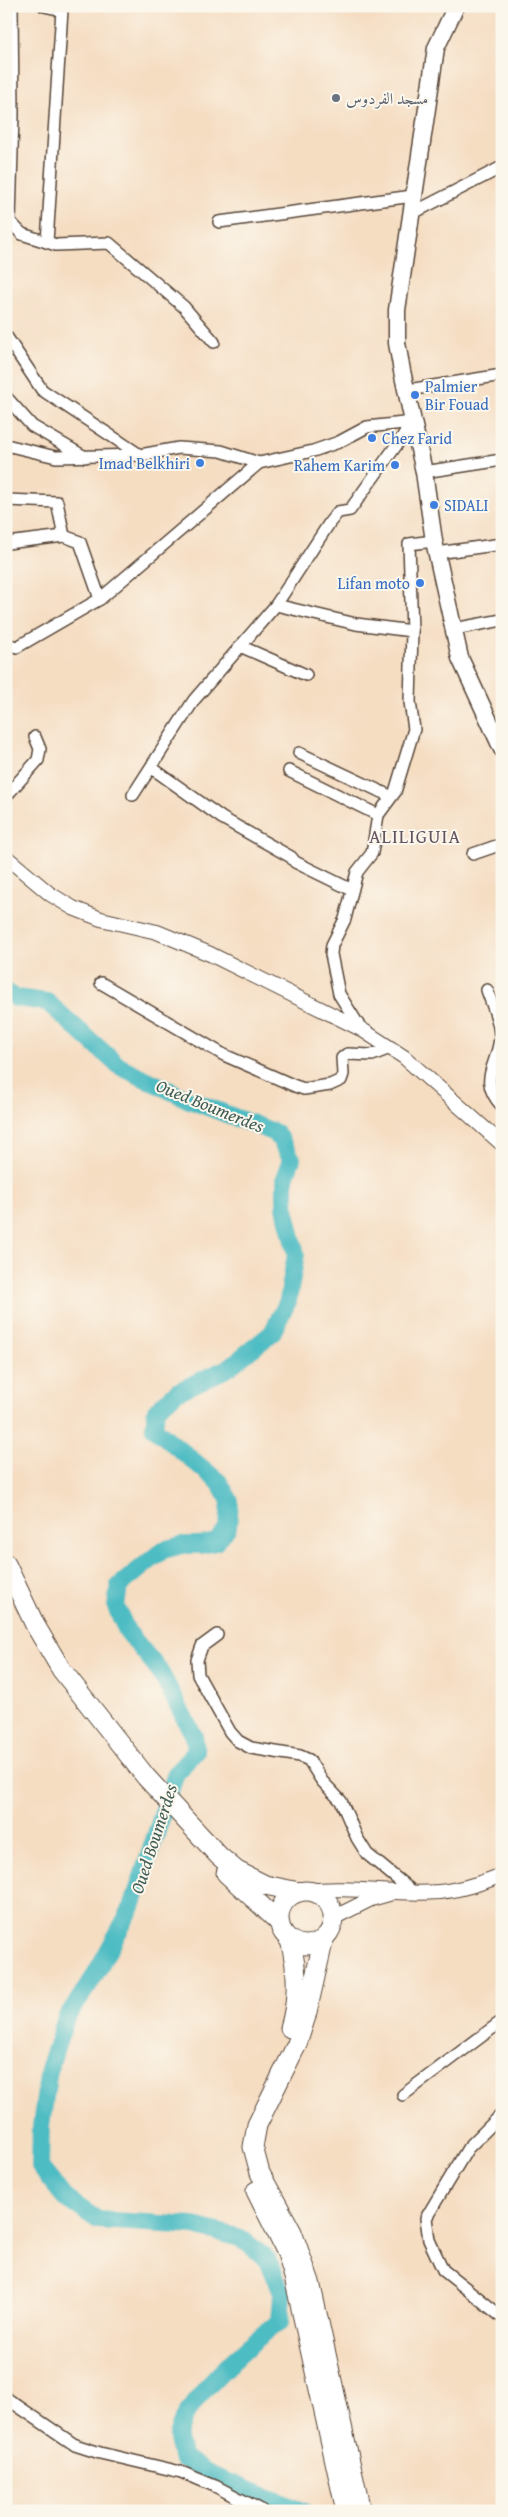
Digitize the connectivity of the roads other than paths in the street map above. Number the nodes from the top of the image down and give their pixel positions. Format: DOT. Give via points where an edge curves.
graph roads {
  1 [pos="12,6"];
  2 [pos="44,6"];
  3 [pos="456,6"];
  4 [pos="502,167"];
  5 [pos="413,196"];
  6 [pos="411,214"];
  7 [pos="7,220"];
  8 [pos="219,222"];
  9 [pos="47,242"];
  10 [pos="6,336"];
  11 [pos="214,342"];
  12 [pos="502,375"];
  13 [pos="408,390"];
  14 [pos="6,397"];
  15 [pos="413,422"];
  16 [pos="6,445"];
  17 [pos="140,455"];
  18 [pos="87,458"];
  19 [pos="502,460"];
  20 [pos="259,463"];
  21 [pos="424,472"];
  22 [pos="6,500"];
  23 [pos="64,536"];
  24 [pos="7,543"];
  25 [pos="502,544"];
  26 [pos="436,547"];
  27 [pos="100,599"];
  28 [pos="276,605"];
  29 [pos="502,620"];
  30 [pos="454,629"];
  31 [pos="412,631"];
  32 [pos="6,644"];
  33 [pos="240,646"];
  34 [pos="306,675"];
  35 [pos="35,738"];
  36 [pos="502,749"];
  37 [pos="299,752"];
  38 [pos="152,768"];
  39 [pos="289,771"];
  40 [pos="133,795"];
  41 [pos="6,796"];
  42 [pos="390,796"];
  43 [pos="378,815"];
  44 [pos="502,844"];
  45 [pos="473,854"];
  46 [pos="6,857"];
  47 [pos="352,890"];
  48 [pos="102,983"];
  49 [pos="487,990"];
  50 [pos="361,1029"];
  51 [pos="390,1048"];
  52 [pos="502,1106"];
  53 [pos="502,1144"];
  54 [pos="6,1564"];
  55 [pos="6,1595"];
  56 [pos="217,1635"];
  57 [pos="154,1792"];
  58 [pos="173,1813"];
  59 [pos="502,1875"];
  60 [pos="303,1892"];
  61 [pos="397,1892"];
  62 [pos="413,1892"];
  63 [pos="333,1918"];
  64 [pos="279,1922"];
  65 [pos="324,1938"];
  66 [pos="290,1940"];
  67 [pos="502,2021"];
  68 [pos="403,2096"];
  69 [pos="502,2114"];
  70 [pos="502,2317"];
  71 [pos="6,2398"];
  72 [pos="263,2511"];
  73 [pos="346,2511"];
  74 [pos="360,2511"];
  1 -- 7 [label="street" via="13,114"];
  2 -- 9 [label="street" via="62,10"];
  3 -- 5 [label="main road" via="436,48"];
  4 -- 6 [label="street"];
  5 -- 6 [label="main road"];
  5 -- 8 [label="street"];
  6 -- 13 [label="main road" via="397,310 397,343"];
  7 -- 9 [label="street" via="22,234"];
  9 -- 11 [label="street" via="56,245 109,243 184,307"];
  10 -- 17 [label="street" via="42,390"];
  12 -- 13 [label="street"];
  13 -- 15 [label="main road"];
  14 -- 18 [label="street" via="32,426"];
  15 -- 20 [label="street" via="367,427 313,451"];
  15 -- 21 [label="main road"];
  15 -- 28 [label="street" via="350,510 338,512 330,522"];
  16 -- 18 [label="street" via="56,458"];
  17 -- 18 [label="street"];
  17 -- 20 [label="street" via="179,448 220,450"];
  19 -- 21 [label="street"];
  20 -- 27 [label="street"];
  21 -- 26 [label="main road"];
  22 -- 23 [label="street" via="58,502"];
  23 -- 24 [label="street"];
  23 -- 27 [label="street" via="80,542"];
  25 -- 26 [label="street"];
  26 -- 30 [label="main road"];
  26 -- 31 [label="street" via="409,544"];
  27 -- 32 [label="street" via="17,647"];
  28 -- 31 [label="street" via="356,624"];
  28 -- 33 [label="street"];
  29 -- 30 [label="street"];
  30 -- 36 [label="main road" via="460,658"];
  31 -- 42 [label="street" via="410,702 414,729 395,792"];
  33 -- 34 [label="street"];
  33 -- 38 [label="street" via="194,700"];
  35 -- 41 [label="street" via="40,749 38,760"];
  37 -- 42 [label="street"];
  38 -- 40 [label="street"];
  38 -- 47 [label="street" via="222,818 295,862"];
  39 -- 43 [label="street"];
  42 -- 43 [label="street"];
  43 -- 47 [label="street" via="372,853 357,872"];
  44 -- 45 [label="street"];
  46 -- 50 [label="street" via="50,894 73,908 157,932 210,954"];
  47 -- 50 [label="street" via="345,918 332,945 332,954 339,994"];
  48 -- 51 [label="street" via="224,1055 304,1088 330,1085 341,1080 342,1058 347,1054 372,1055"];
  49 -- 52 [label="street" via="500,1038 489,1083 491,1092"];
  50 -- 51 [label="street"];
  51 -- 53 [label="street"];
  54 -- 57 [label="highway" via="35,1625 61,1669"];
  55 -- 57 [label="highway" via="63,1691 112,1754"];
  56 -- 62 [label="street" via="202,1646 196,1667 234,1737 250,1748 309,1760 322,1781 341,1801 361,1846"];
  57 -- 58 [label="highway"];
  58 -- 60 [label="highway" via="237,1871 265,1885"];
  58 -- 64 [label="highway" via="218,1866"];
  59 -- 62 [label="street" via="468,1887"];
  60 -- 61 [label="street" via="370,1889"];
  60 -- 63 [label="highway" via="316,1893 328,1903"];
  60 -- 64 [label="highway" via="285,1900"];
  61 -- 62 [label="street"];
  61 -- 63 [label="street"];
  63 -- 65 [label="highway"];
  64 -- 66 [label="highway"];
  65 -- 66 [label="highway" via="308,1945"];
  65 -- 74 [label="highway" via="300,2035 257,2125 253,2147 260,2173 292,2232 310,2282"];
  66 -- 73 [label="highway" via="297,1986 294,2015 278,2058 243,2125 243,2164 287,2253"];
  67 -- 68 [label="street"];
  69 -- 70 [label="street" via="468,2148 426,2218 429,2240 443,2270"];
  71 -- 72 [label="street" via="75,2445 181,2472"];
}
